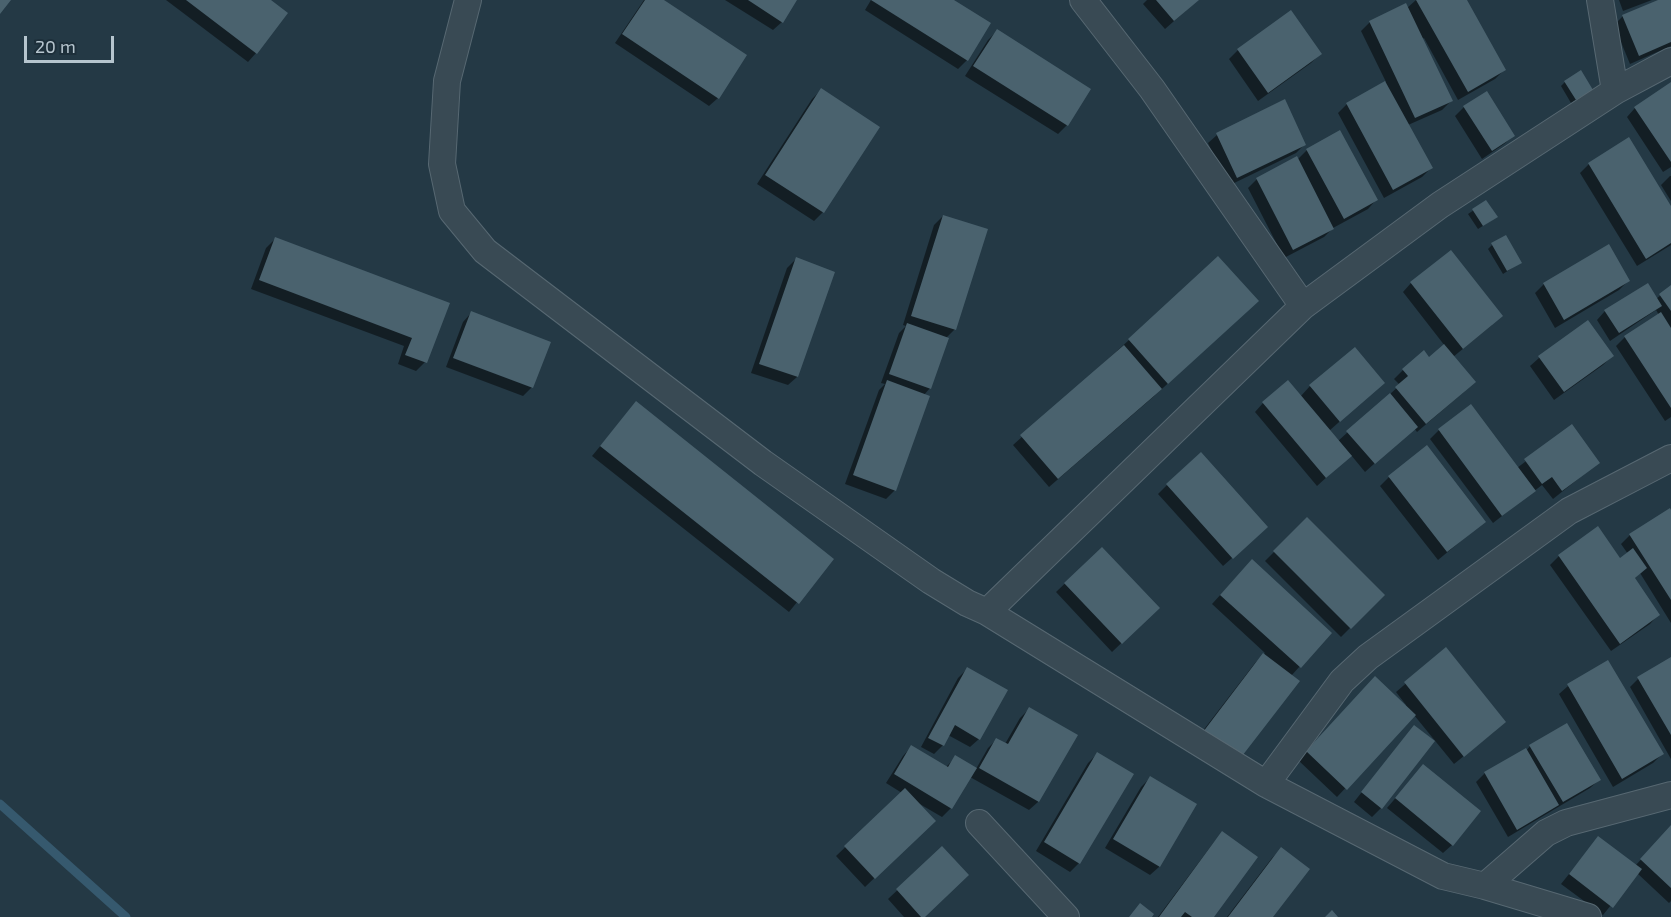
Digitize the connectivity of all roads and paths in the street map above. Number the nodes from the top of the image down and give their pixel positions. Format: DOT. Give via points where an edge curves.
graph roads {
  1 [pos="468,0"];
  2 [pos="1083,0"];
  3 [pos="1600,0"];
  4 [pos="1671,61"];
  5 [pos="1615,91"];
  6 [pos="1303,306"];
  7 [pos="1671,458"];
  8 [pos="987,612"];
  9 [pos="1266,784"];
  10 [pos="1671,795"];
  11 [pos="979,823"];
  12 [pos="1485,886"];
  13 [pos="1066,917"];
  14 [pos="1588,917"];
  1 -- 8 [label="street" via="447,81 442,164 452,211 485,251 763,463 931,581"];
  2 -- 6 [label="street" via="1152,89"];
  3 -- 5 [label="street"];
  4 -- 5 [label="street"];
  5 -- 6 [label="street" via="1440,205"];
  6 -- 8 [label="street"];
  7 -- 9 [label="street" via="1569,511 1368,657 1342,681"];
  8 -- 9 [label="street"];
  9 -- 12 [label="street" via="1443,876"];
  10 -- 12 [label="street" via="1566,823 1546,833"];
  11 -- 13 [label="street"];
  12 -- 14 [label="street"];
}
